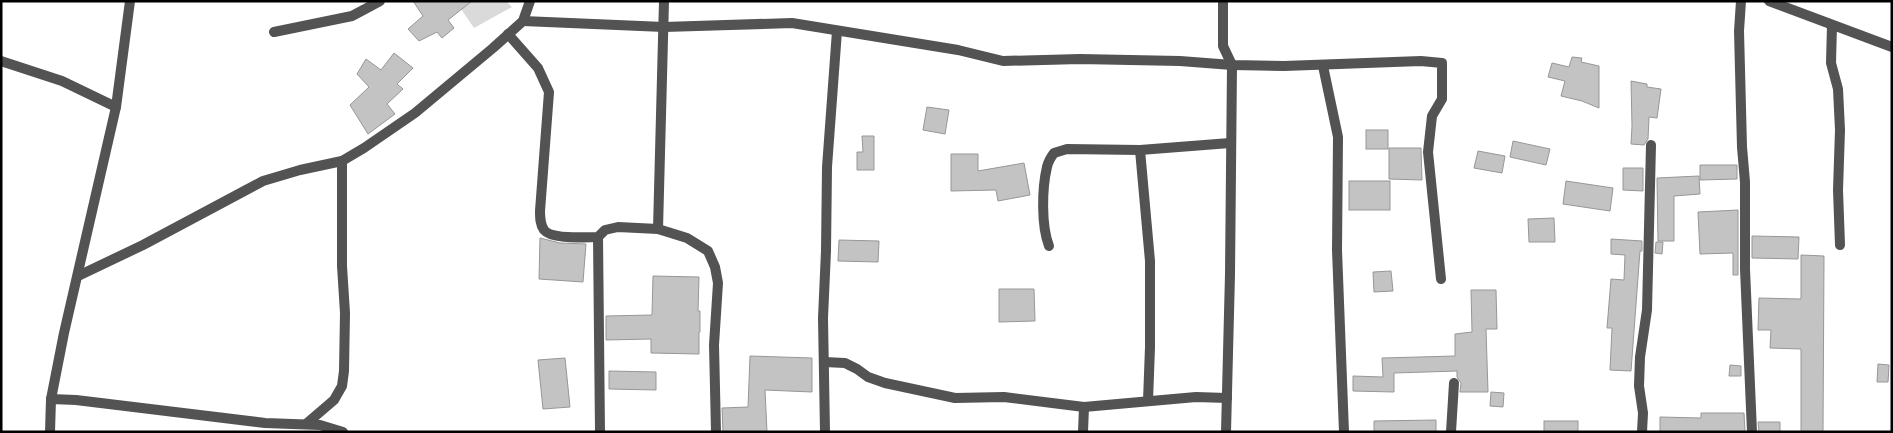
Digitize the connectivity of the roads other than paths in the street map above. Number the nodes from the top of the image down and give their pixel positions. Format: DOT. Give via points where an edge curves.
graph roads {
  1 [pos="130,1"];
  2 [pos="530,1"];
  3 [pos="664,1"];
  4 [pos="1223,1"];
  5 [pos="1742,1"];
  6 [pos="1769,1"];
  7 [pos="374,3"];
  8 [pos="524,21"];
  9 [pos="1832,25"];
  10 [pos="664,27"];
  11 [pos="837,31"];
  12 [pos="274,32"];
  13 [pos="508,34"];
  14 [pos="1892,47"];
  15 [pos="1,61"];
  16 [pos="1232,66"];
  17 [pos="1323,66"];
  18 [pos="116,107"];
  19 [pos="1230,143"];
  20 [pos="1651,145"];
  21 [pos="1140,150"];
  22 [pos="342,161"];
  23 [pos="658,229"];
  24 [pos="598,237"];
  25 [pos="1840,245"];
  26 [pos="1048,246"];
  27 [pos="78,276"];
  28 [pos="1441,279"];
  29 [pos="824,362"];
  30 [pos="1454,382"];
  31 [pos="1227,398"];
  32 [pos="52,399"];
  33 [pos="1148,401"];
  34 [pos="1084,407"];
  35 [pos="306,428"];
  36 [pos="50,432"];
  37 [pos="343,432"];
  38 [pos="600,432"];
  39 [pos="716,432"];
  40 [pos="824,432"];
  41 [pos="1083,432"];
  42 [pos="1226,432"];
  43 [pos="1344,432"];
  44 [pos="1451,432"];
  45 [pos="1642,432"];
  46 [pos="1752,432"];
  1 -- 18 [label="street"];
  2 -- 8 [label="street"];
  3 -- 10 [label="street"];
  4 -- 16 [label="street" via="1223,46"];
  5 -- 46 [label="street" via="1739,31"];
  6 -- 9 [label="street"];
  7 -- 12 [label="street" via="352,16"];
  8 -- 10 [label="street"];
  8 -- 13 [label="street"];
  9 -- 14 [label="street"];
  9 -- 25 [label="street" via="1832,63 1838,89 1840,130"];
  10 -- 11 [label="street" via="792,23"];
  10 -- 23 [label="street"];
  11 -- 16 [label="street" via="958,50 1003,61 1180,61"];
  11 -- 29 [label="street" via="827,167"];
  13 -- 22 [label="street" via="416,113"];
  13 -- 24 [label="street" via="538,68 550,92 540,222 544,231 552,236"];
  15 -- 18 [label="street" via="62,82"];
  16 -- 17 [label="street"];
  16 -- 19 [label="street"];
  17 -- 28 [label="street" via="1421,61 1442,63 1442,99 1432,116 1428,152"];
  17 -- 43 [label="street" via="1338,137"];
  18 -- 27 [label="street"];
  19 -- 21 [label="street"];
  19 -- 31 [label="street"];
  20 -- 45 [label="street" via="1647,310 1639,386"];
  21 -- 26 [label="street" via="1067,149 1054,153 1047,165 1044,186"];
  21 -- 33 [label="street" via="1150,260"];
  22 -- 27 [label="street" via="264,181"];
  22 -- 35 [label="street" via="345,313 342,386 334,400"];
  23 -- 24 [label="street" via="618,227 605,230"];
  23 -- 39 [label="street" via="687,238 708,251 715,267 718,283 714,345"];
  24 -- 38 [label="street"];
  27 -- 32 [label="street"];
  29 -- 34 [label="street" via="845,363 885,383 955,398 1004,397"];
  29 -- 40 [label="street"];
  30 -- 44 [label="street"];
  31 -- 33 [label="street"];
  31 -- 42 [label="street"];
  32 -- 35 [label="street"];
  32 -- 36 [label="street"];
  33 -- 34 [label="street"];
  34 -- 41 [label="street"];
  35 -- 37 [label="street" via="320,425"];
}
